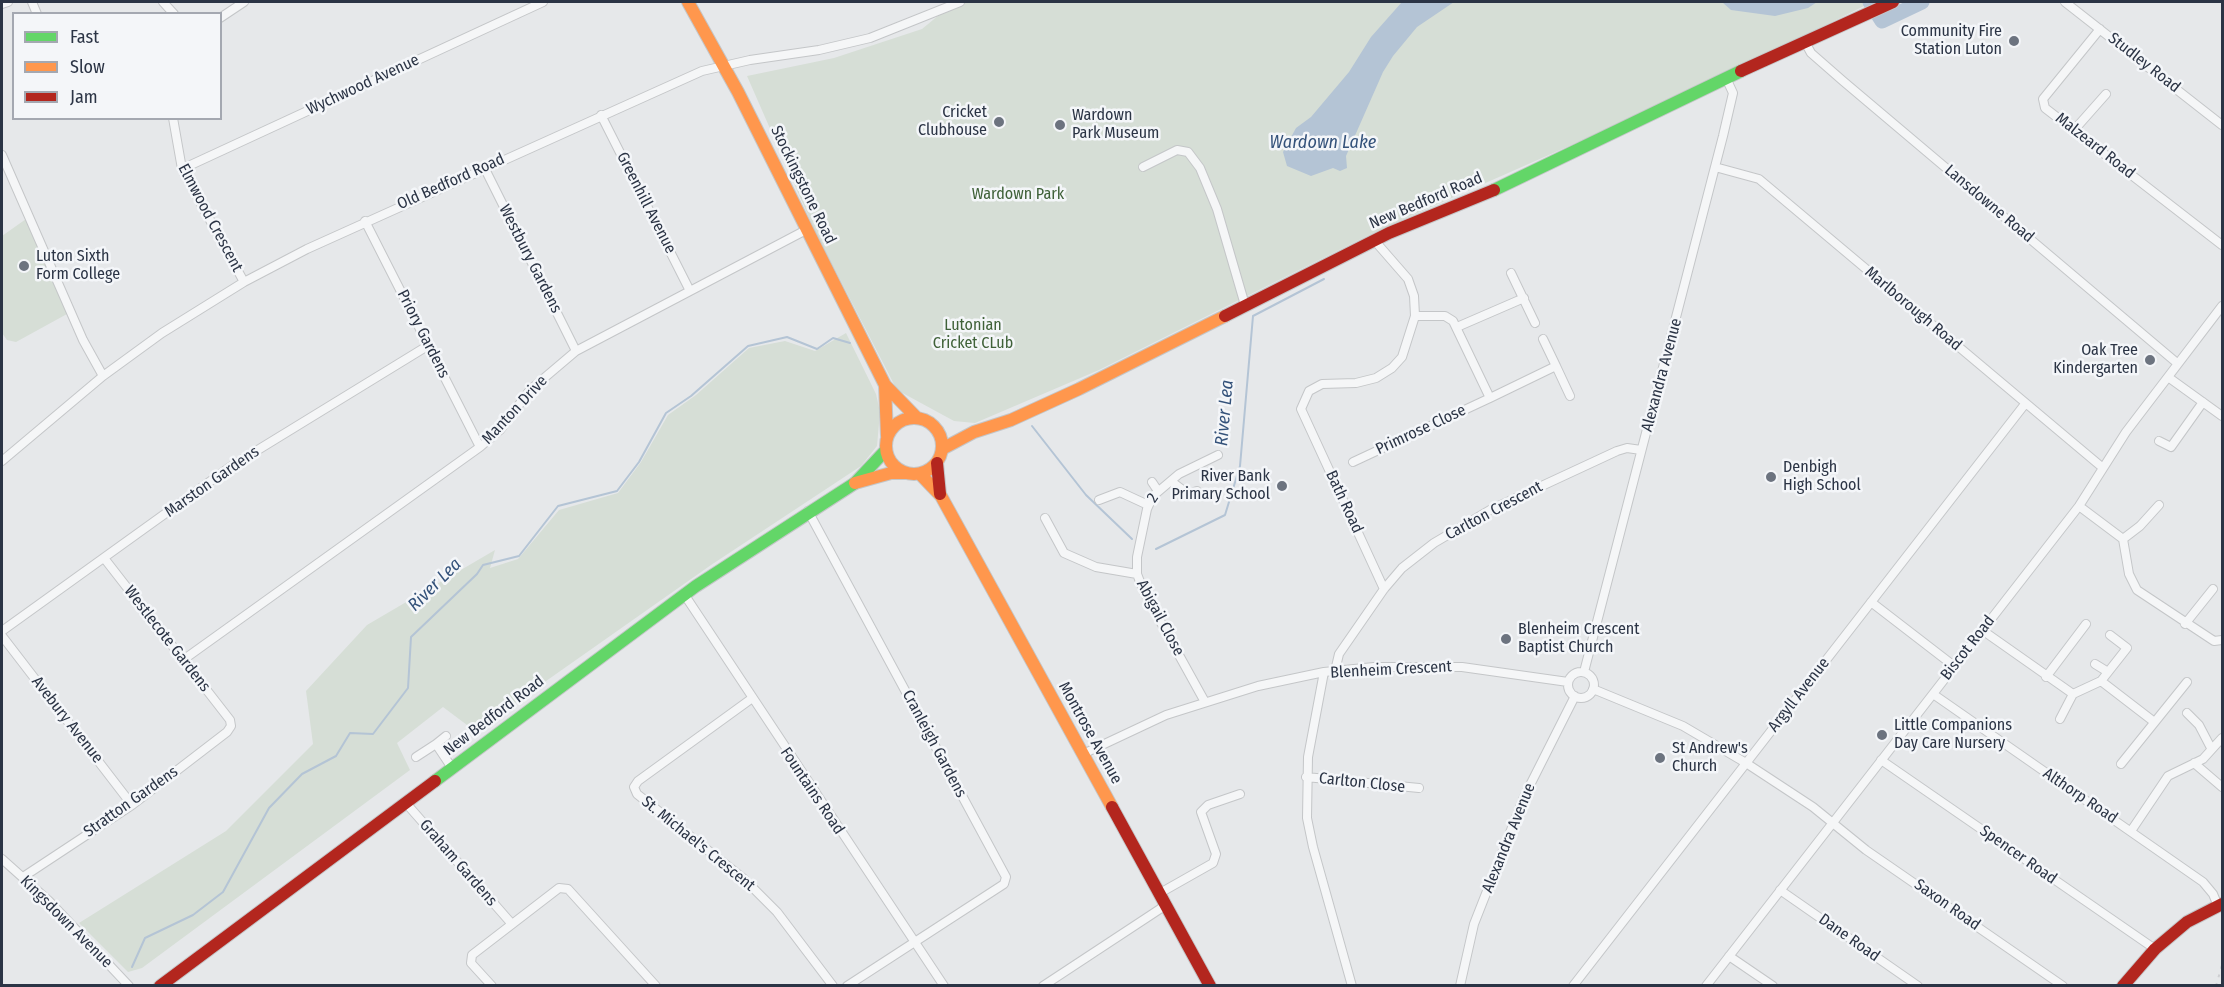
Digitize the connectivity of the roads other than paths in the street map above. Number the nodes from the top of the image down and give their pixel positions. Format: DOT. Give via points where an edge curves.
graph roads {
  1 [pos="8,2"];
  2 [pos="244,2"];
  3 [pos="543,2"];
  4 [pos="688,2"];
  5 [pos="960,2"];
  6 [pos="2066,2"];
  7 [pos="2,4"];
  8 [pos="1888,4"];
  9 [pos="222,17"];
  10 [pos="2100,29"];
  11 [pos="1805,42"];
  12 [pos="722,66"];
  13 [pos="1726,78"];
  14 [pos="2106,94"];
  15 [pos="601,115"];
  16 [pos="173,120"];
  17 [pos="2223,125"];
  18 [pos="2075,129"];
  19 [pos="2,155"];
  20 [pos="1715,166"];
  21 [pos="484,167"];
  22 [pos="1143,167"];
  23 [pos="182,169"];
  24 [pos="365,221"];
  25 [pos="806,230"];
  26 [pos="1374,240"];
  27 [pos="2223,245"];
  28 [pos="1511,273"];
  29 [pos="244,282"];
  30 [pos="690,291"];
  31 [pos="1524,298"];
  32 [pos="1245,305"];
  33 [pos="2223,306"];
  34 [pos="1415,316"];
  35 [pos="1535,323"];
  36 [pos="1457,327"];
  37 [pos="1543,339"];
  38 [pos="429,345"];
  39 [pos="576,351"];
  40 [pos="2177,363"];
  41 [pos="1556,366"];
  42 [pos="103,376"];
  43 [pos="2168,377"];
  44 [pos="885,385"];
  45 [pos="1570,396"];
  46 [pos="1490,398"];
  47 [pos="2203,402"];
  48 [pos="2025,404"];
  49 [pos="2223,416"];
  50 [pos="917,418"];
  51 [pos="932,424"];
  52 [pos="974,432"];
  53 [pos="887,436"];
  54 [pos="2159,441"];
  55 [pos="480,447"];
  56 [pos="942,449"];
  57 [pos="886,450"];
  58 [pos="1641,450"];
  59 [pos="1218,455"];
  60 [pos="2,461"];
  61 [pos="1353,462"];
  62 [pos="937,463"];
  63 [pos="2103,468"];
  64 [pos="905,473"];
  65 [pos="920,474"];
  66 [pos="1152,482"];
  67 [pos="1172,482"];
  68 [pos="855,483"];
  69 [pos="1158,490"];
  70 [pos="1197,491"];
  71 [pos="941,496"];
  72 [pos="1100,500"];
  73 [pos="1148,505"];
  74 [pos="2159,505"];
  75 [pos="2079,506"];
  76 [pos="808,511"];
  77 [pos="1045,518"];
  78 [pos="2123,539"];
  79 [pos="104,558"];
  80 [pos="1137,574"];
  81 [pos="1384,589"];
  82 [pos="2213,589"];
  83 [pos="684,594"];
  84 [pos="1871,602"];
  85 [pos="2086,624"];
  86 [pos="2185,624"];
  87 [pos="1982,630"];
  88 [pos="2,631"];
  89 [pos="2110,635"];
  90 [pos="2,636"];
  91 [pos="2223,640"];
  92 [pos="183,660"];
  93 [pos="2095,664"];
  94 [pos="1954,666"];
  95 [pos="1335,671"];
  96 [pos="1324,672"];
  97 [pos="1584,672"];
  98 [pos="2108,672"];
  99 [pos="2046,677"];
  100 [pos="2101,681"];
  101 [pos="1568,682"];
  102 [pos="2187,682"];
  103 [pos="1593,689"];
  104 [pos="1933,694"];
  105 [pos="2073,694"];
  106 [pos="1575,696"];
  107 [pos="751,699"];
  108 [pos="1205,702"];
  109 [pos="2187,713"];
  110 [pos="2060,719"];
  111 [pos="230,720"];
  112 [pos="2153,721"];
  113 [pos="446,736"];
  114 [pos="2223,738"];
  115 [pos="436,744"];
  116 [pos="2211,748"];
  117 [pos="1083,754"];
  118 [pos="416,757"];
  119 [pos="1881,760"];
  120 [pos="1746,763"];
  121 [pos="2194,763"];
  122 [pos="2121,764"];
  123 [pos="452,768"];
  124 [pos="1306,777"];
  125 [pos="2223,787"];
  126 [pos="1419,788"];
  127 [pos="1240,794"];
  128 [pos="405,802"];
  129 [pos="132,805"];
  130 [pos="1831,824"];
  131 [pos="2131,831"];
  132 [pos="2,858"];
  133 [pos="22,877"];
  134 [pos="1780,890"];
  135 [pos="1160,893"];
  136 [pos="1166,905"];
  137 [pos="2220,905"];
  138 [pos="511,923"];
  139 [pos="914,942"];
  140 [pos="2155,949"];
  141 [pos="1729,956"];
  142 [pos="129,986"];
  143 [pos="160,986"];
  144 [pos="492,986"];
  145 [pos="656,986"];
  146 [pos="833,986"];
  147 [pos="846,986"];
  148 [pos="944,986"];
  149 [pos="1044,986"];
  150 [pos="1210,986"];
  151 [pos="1352,986"];
  152 [pos="1460,986"];
  153 [pos="1573,986"];
  154 [pos="1706,986"];
  155 [pos="1773,986"];
  156 [pos="1918,986"];
  157 [pos="2063,986"];
  158 [pos="2123,986"];
  1 -- 7 [label="street"];
  2 -- 9 [label="street"];
  3 -- 23 [label="street, Wychwood Avenue"];
  4 -- 12 [label="main road, Stockingstone Road"];
  5 -- 12 [label="street, Old Bedford Road" via="870,38"];
  6 -- 10 [label="street, Studley Road"];
  8 -- 11 [label="main road, New Bedford Road"];
  10 -- 17 [label="street, Studley Road"];
  10 -- 18 [label="street, Malzeard Road" via="2043,99 2045,108"];
  11 -- 13 [label="main road, New Bedford Road"];
  11 -- 40 [label="street, Lansdowne Road" via="1811,53 1843,81"];
  12 -- 15 [label="street, Old Bedford Road"];
  12 -- 25 [label="main road, Stockingstone Road"];
  13 -- 20 [label="street, Alexandra Avenue" via="1733,93"];
  13 -- 26 [label="main road, New Bedford Road" via="1490,192"];
  14 -- 18 [label="street"];
  15 -- 21 [label="street, Old Bedford Road"];
  15 -- 30 [label="street, Greenhill Avenue"];
  16 -- 23 [label="street, Elmwood Crescent"];
  18 -- 27 [label="street, Malzeard Road"];
  19 -- 42 [label="street" via="83,340"];
  20 -- 48 [label="street, Marlborough Road" via="1759,179"];
  20 -- 58 [label="street, Alexandra Avenue"];
  21 -- 24 [label="street, Old Bedford Road"];
  21 -- 39 [label="street, Westbury Gardens"];
  22 -- 32 [label="street" via="1177,150 1188,152 1200,168 1217,209"];
  23 -- 29 [label="street, Elmwood Crescent"];
  24 -- 29 [label="street, Old Bedford Road"];
  24 -- 38 [label="street, Priory Gardens"];
  25 -- 30 [label="street, Manton Drive"];
  25 -- 44 [label="main road, Stockingstone Road"];
  26 -- 32 [label="main road, New Bedford Road"];
  26 -- 34 [label="street" via="1408,279"];
  28 -- 31 [label="street"];
  29 -- 42 [label="street, Old Bedford Road" via="162,333"];
  30 -- 39 [label="street, Manton Drive"];
  31 -- 35 [label="street"];
  31 -- 36 [label="street"];
  32 -- 52 [label="main road, New Bedford Road" via="1080,389"];
  33 -- 40 [label="street, Biscot Road"];
  34 -- 36 [label="street" via="1445,316"];
  34 -- 81 [label="street, Bath Road" via="1402,357 1392,368 1356,384 1322,384 1309,391 1301,409"];
  36 -- 46 [label="street"];
  37 -- 41 [label="street"];
  38 -- 55 [label="street, Priory Gardens"];
  38 -- 79 [label="street, Marston Gardens" via="230,467"];
  39 -- 55 [label="street, Manton Drive" via="530,390 500,430"];
  40 -- 43 [label="street, Biscot Road"];
  41 -- 45 [label="street"];
  41 -- 46 [label="street, Primrose Close"];
  42 -- 60 [label="street, Old Bedford Road"];
  43 -- 47 [label="street"];
  43 -- 63 [label="street, Biscot Road"];
  44 -- 50 [label="main road, Stockingstone Road"];
  44 -- 53 [label="main road, Stockingstone Road"];
  46 -- 61 [label="street, Primrose Close"];
  47 -- 49 [label="street"];
  47 -- 54 [label="street" via="2171,447"];
  48 -- 63 [label="street, Marlborough Road"];
  48 -- 84 [label="street, Argyll Avenue"];
  50 -- 51 [label="main road"];
  50 -- 53 [label="main road" via="899,422"];
  51 -- 52 [label="main road, New Bedford Road"];
  51 -- 56 [label="main road"];
  52 -- 56 [label="main road, New Bedford Road"];
  53 -- 57 [label="main road"];
  55 -- 92 [label="street, Manton Drive"];
  56 -- 62 [label="main road"];
  57 -- 64 [label="main road" via="892,464"];
  57 -- 68 [label="main road, New Bedford Road"];
  58 -- 81 [label="street, Carlton Crescent" via="1617,451 1472,519 1417,555"];
  58 -- 97 [label="street, Alexandra Avenue"];
  59 -- 67 [label="street, 2" via="1179,474"];
  62 -- 65 [label="main road"];
  62 -- 71 [label="main road, Montrose Avenue"];
  63 -- 75 [label="street, Biscot Road"];
  64 -- 65 [label="main road"];
  64 -- 68 [label="main road, New Bedford Road"];
  65 -- 71 [label="main road, Montrose Avenue"];
  66 -- 69 [label="street"];
  67 -- 69 [label="street, 2"];
  67 -- 70 [label="street" via="1188,494"];
  68 -- 76 [label="main road, New Bedford Road"];
  69 -- 73 [label="street, 2"];
  71 -- 117 [label="main road, Montrose Avenue"];
  72 -- 73 [label="street" via="1119,492"];
  73 -- 80 [label="street, 2"];
  74 -- 78 [label="street"];
  75 -- 78 [label="street"];
  75 -- 87 [label="street, Biscot Road"];
  76 -- 83 [label="main road, New Bedford Road"];
  76 -- 139 [label="street, Cranleigh Gardens" via="1006,877 1004,884"];
  77 -- 80 [label="street, Abigail Close" via="1064,553 1096,567"];
  78 -- 86 [label="street" via="2129,574 2138,590"];
  79 -- 88 [label="street, Marston Gardens"];
  79 -- 92 [label="street, Westlecote Gardens"];
  80 -- 108 [label="street, Abigail Close"];
  81 -- 95 [label="street, Carlton Crescent" via="1339,654"];
  82 -- 86 [label="street"];
  83 -- 107 [label="street, Fountains Road"];
  83 -- 123 [label="main road, New Bedford Road"];
  84 -- 94 [label="street"];
  84 -- 120 [label="street, Argyll Avenue"];
  85 -- 99 [label="street"];
  86 -- 91 [label="street" via="2214,641"];
  87 -- 94 [label="street, Biscot Road"];
  87 -- 99 [label="street"];
  89 -- 98 [label="street" via="2127,648"];
  90 -- 129 [label="street, Avebury Avenue"];
  92 -- 111 [label="street, Westlecote Gardens"];
  93 -- 98 [label="street"];
  94 -- 104 [label="street, Biscot Road"];
  95 -- 96 [label="street, Blenheim Crescent"];
  95 -- 101 [label="street, Blenheim Crescent" via="1462,667"];
  96 -- 108 [label="street, Blenheim Crescent"];
  96 -- 124 [label="street"];
  97 -- 101 [label="street" via="1576,673"];
  97 -- 103 [label="street" via="1593,681"];
  98 -- 100 [label="street"];
  99 -- 105 [label="street"];
  100 -- 105 [label="street"];
  100 -- 112 [label="street"];
  101 -- 106 [label="street"];
  102 -- 112 [label="street"];
  103 -- 106 [label="street" via="1587,696"];
  103 -- 120 [label="street" via="1683,726"];
  104 -- 119 [label="street, Biscot Road"];
  104 -- 131 [label="street, Althorp Road"];
  105 -- 110 [label="street"];
  106 -- 152 [label="street, Alexandra Avenue" via="1520,807 1474,924"];
  107 -- 139 [label="street, Fountains Road"];
  107 -- 146 [label="street, St. Michael's Crescent" via="634,787 637,794 744,879 777,912"];
  108 -- 117 [label="street, Blenheim Crescent" via="1138,726"];
  109 -- 116 [label="street" via="2199,725"];
  111 -- 129 [label="street, Stratton Gardens" via="227,732"];
  112 -- 122 [label="street"];
  113 -- 115 [label="street"];
  114 -- 116 [label="street"];
  115 -- 118 [label="street"];
  115 -- 123 [label="street"];
  116 -- 121 [label="street"];
  117 -- 135 [label="main road, Montrose Avenue"];
  119 -- 130 [label="street, Biscot Road"];
  119 -- 140 [label="street, Spencer Road"];
  120 -- 130 [label="street" via="1813,807"];
  120 -- 153 [label="street, Argyll Avenue"];
  121 -- 125 [label="street"];
  121 -- 131 [label="street" via="2168,776"];
  123 -- 128 [label="main road, New Bedford Road"];
  124 -- 126 [label="street, Carlton Close"];
  124 -- 151 [label="street" via="1307,818 1313,847"];
  127 -- 135 [label="street" via="1208,805 1201,812 1216,854 1213,863"];
  128 -- 138 [label="street, Graham Gardens"];
  128 -- 143 [label="main road, New Bedford Road"];
  129 -- 133 [label="street, Stratton Gardens"];
  130 -- 134 [label="street, Biscot Road"];
  130 -- 157 [label="street, Saxon Road"];
  131 -- 137 [label="street, Althorp Road" via="2203,882"];
  132 -- 133 [label="street, Kingsdown Avenue"];
  133 -- 142 [label="street, Kingsdown Avenue"];
  134 -- 141 [label="street, Biscot Road"];
  134 -- 156 [label="street, Dane Road"];
  135 -- 136 [label="main road, Montrose Avenue"];
  136 -- 149 [label="street"];
  136 -- 150 [label="main road, Montrose Avenue"];
  137 -- 140 [label="main road" via="2187,922"];
  138 -- 144 [label="street" via="472,956 471,963"];
  138 -- 145 [label="street" via="559,888 568,889"];
  139 -- 147 [label="street"];
  139 -- 148 [label="street, Fountains Road"];
  140 -- 158 [label="main road"];
  141 -- 154 [label="street, Biscot Road"];
  141 -- 155 [label="street"];
}
